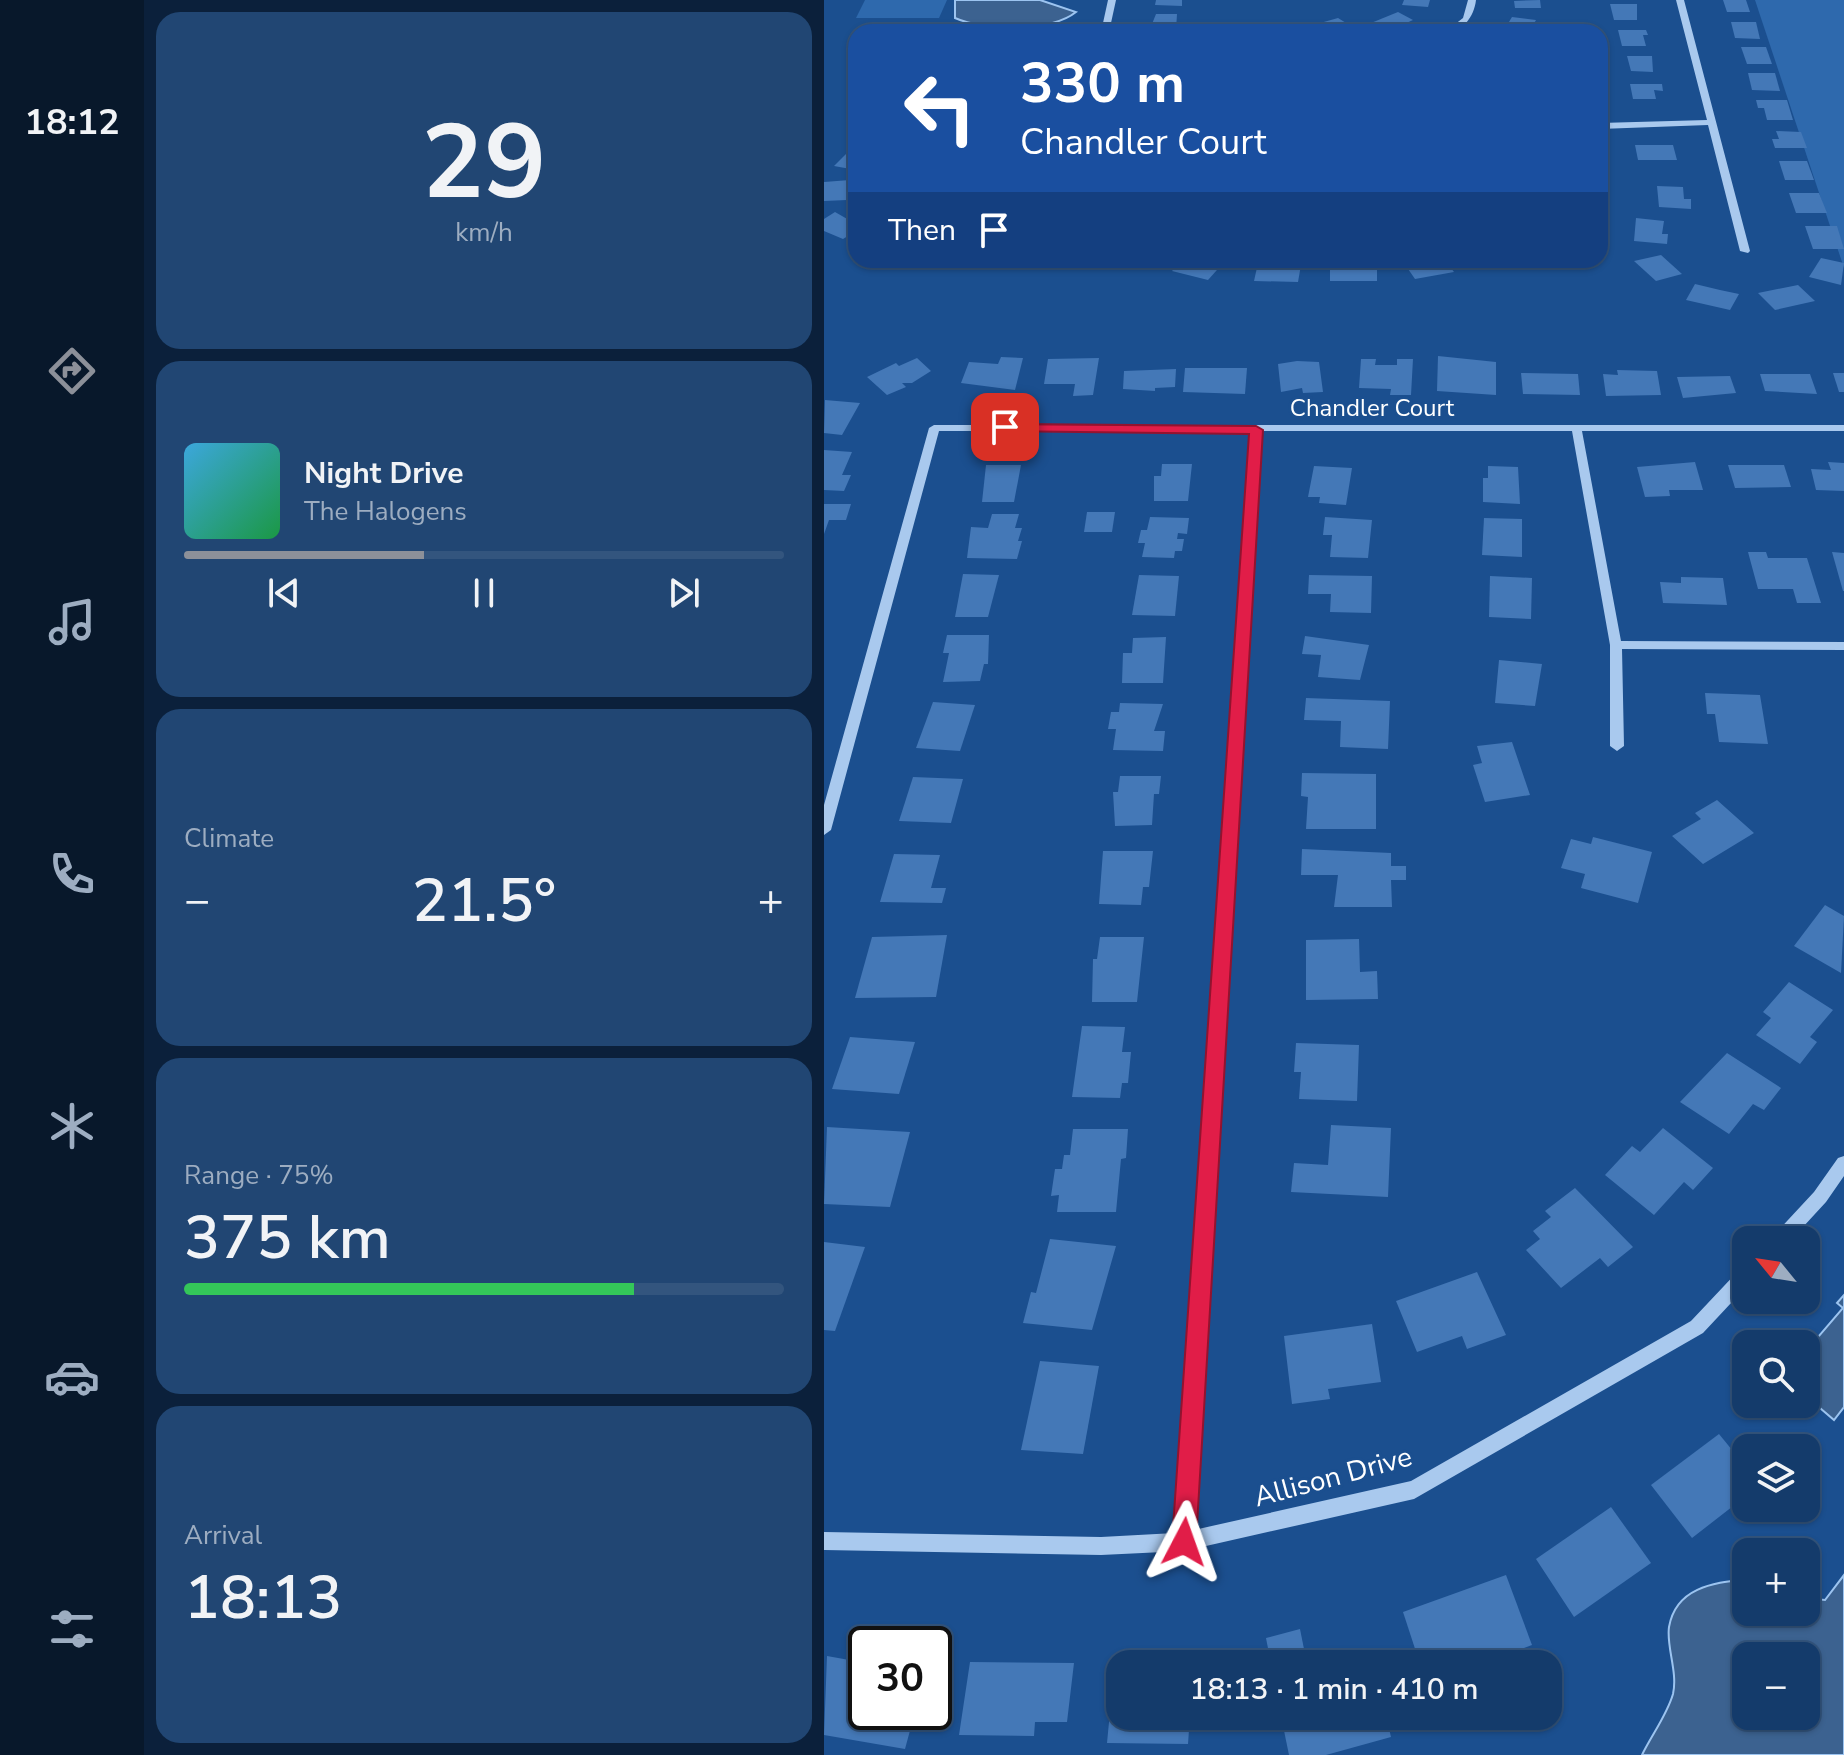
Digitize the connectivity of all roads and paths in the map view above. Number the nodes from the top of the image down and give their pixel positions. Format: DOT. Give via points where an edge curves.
graph roads {
  1 [pos="1112,0"];
  2 [pos="1472,0"];
  3 [pos="1680,0"];
  4 [pos="1107,24"];
  5 [pos="1462,24"];
  6 [pos="1713,122"];
  7 [pos="1608,126"];
  8 [pos="1745,251"];
  9 [pos="1844,428"];
  10 [pos="1256,430"];
  11 [pos="1577,431"];
  12 [pos="1616,645"];
  13 [pos="1844,646"];
  14 [pos="1617,746"];
  15 [pos="824,830"];
  16 [pos="1844,1163"];
  17 [pos="1793,1226"];
  18 [pos="1732,1290"];
  19 [pos="824,1541"];
  20 [pos="1184,1542"];
  1 -- 4 [label="street"];
  2 -- 5 [label="street"];
  3 -- 6 [label="street"];
  6 -- 7 [label="street"];
  6 -- 8 [label="street"];
  9 -- 11 [label="street, Chandler Court"];
  10 -- 11 [label="street, Chandler Court"];
  10 -- 15 [label="street, Chandler Court" via="934,428"];
  10 -- 20 [label="street"];
  11 -- 12 [label="street"];
  12 -- 13 [label="street"];
  12 -- 14 [label="street"];
  16 -- 17 [label="street"];
  18 -- 20 [label="street, Allison Drive" via="1697,1327 1414,1490"];
  19 -- 20 [label="street, Allison Drive" via="1085,1546"];
}
